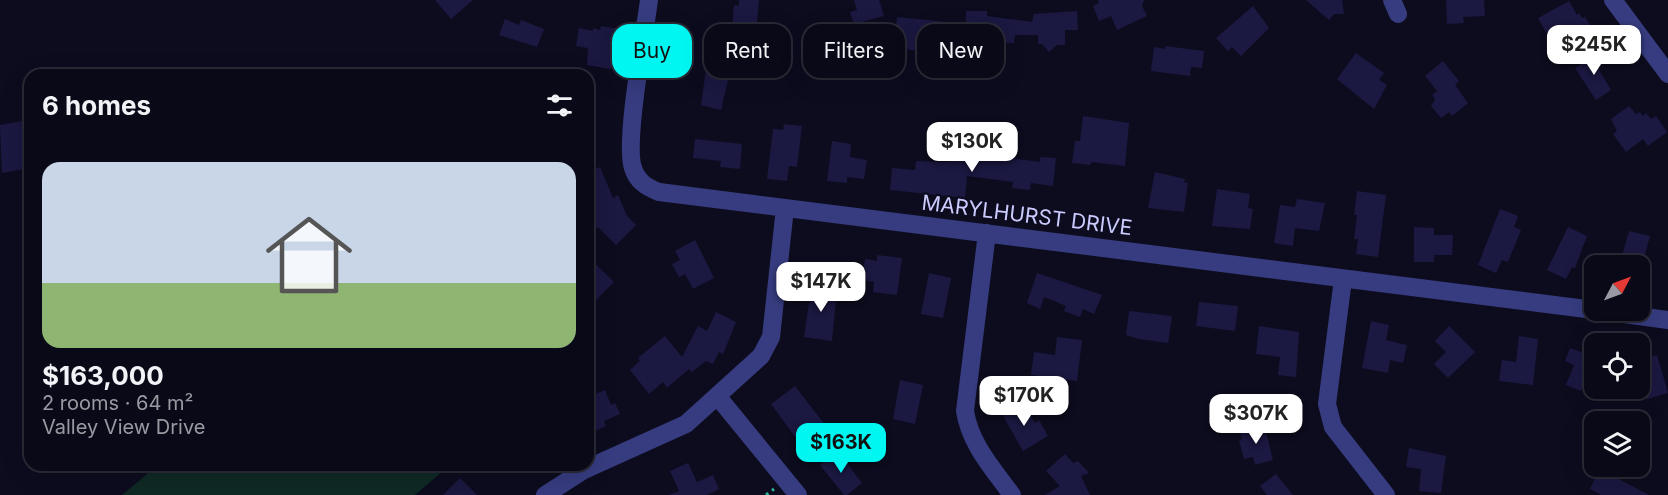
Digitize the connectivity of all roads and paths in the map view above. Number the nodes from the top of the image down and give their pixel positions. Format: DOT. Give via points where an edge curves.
graph roads {
  1 [pos="649,0"];
  2 [pos="1612,0"];
  3 [pos="1668,74"];
  4 [pos="785,208"];
  5 [pos="987,233"];
  6 [pos="1343,279"];
  7 [pos="1584,309"];
  8 [pos="1650,318"];
  9 [pos="1668,320"];
  10 [pos="718,397"];
  11 [pos="594,465"];
  12 [pos="582,471"];
  13 [pos="774,489"];
  14 [pos="545,495"];
  15 [pos="766,495"];
  16 [pos="798,495"];
  17 [pos="1012,495"];
  18 [pos="1386,495"];
  1 -- 4 [label="street, MARYLHURST DRIVE" via="630,144 632,166 638,178 647,188 658,192"];
  2 -- 3 [label="street"];
  4 -- 5 [label="street, MARYLHURST DRIVE"];
  4 -- 10 [label="street" via="771,337 753,366"];
  5 -- 6 [label="street, MARYLHURST DRIVE"];
  5 -- 17 [label="street" via="965,411 974,442"];
  6 -- 7 [label="street, MARYLHURST DRIVE"];
  6 -- 18 [label="street" via="1327,404 1333,427"];
  8 -- 9 [label="street, MARYLHURST DRIVE"];
  10 -- 11 [label="street" via="686,424"];
  10 -- 16 [label="street"];
  12 -- 14 [label="street"];
  13 -- 15 [label="path"];
}
